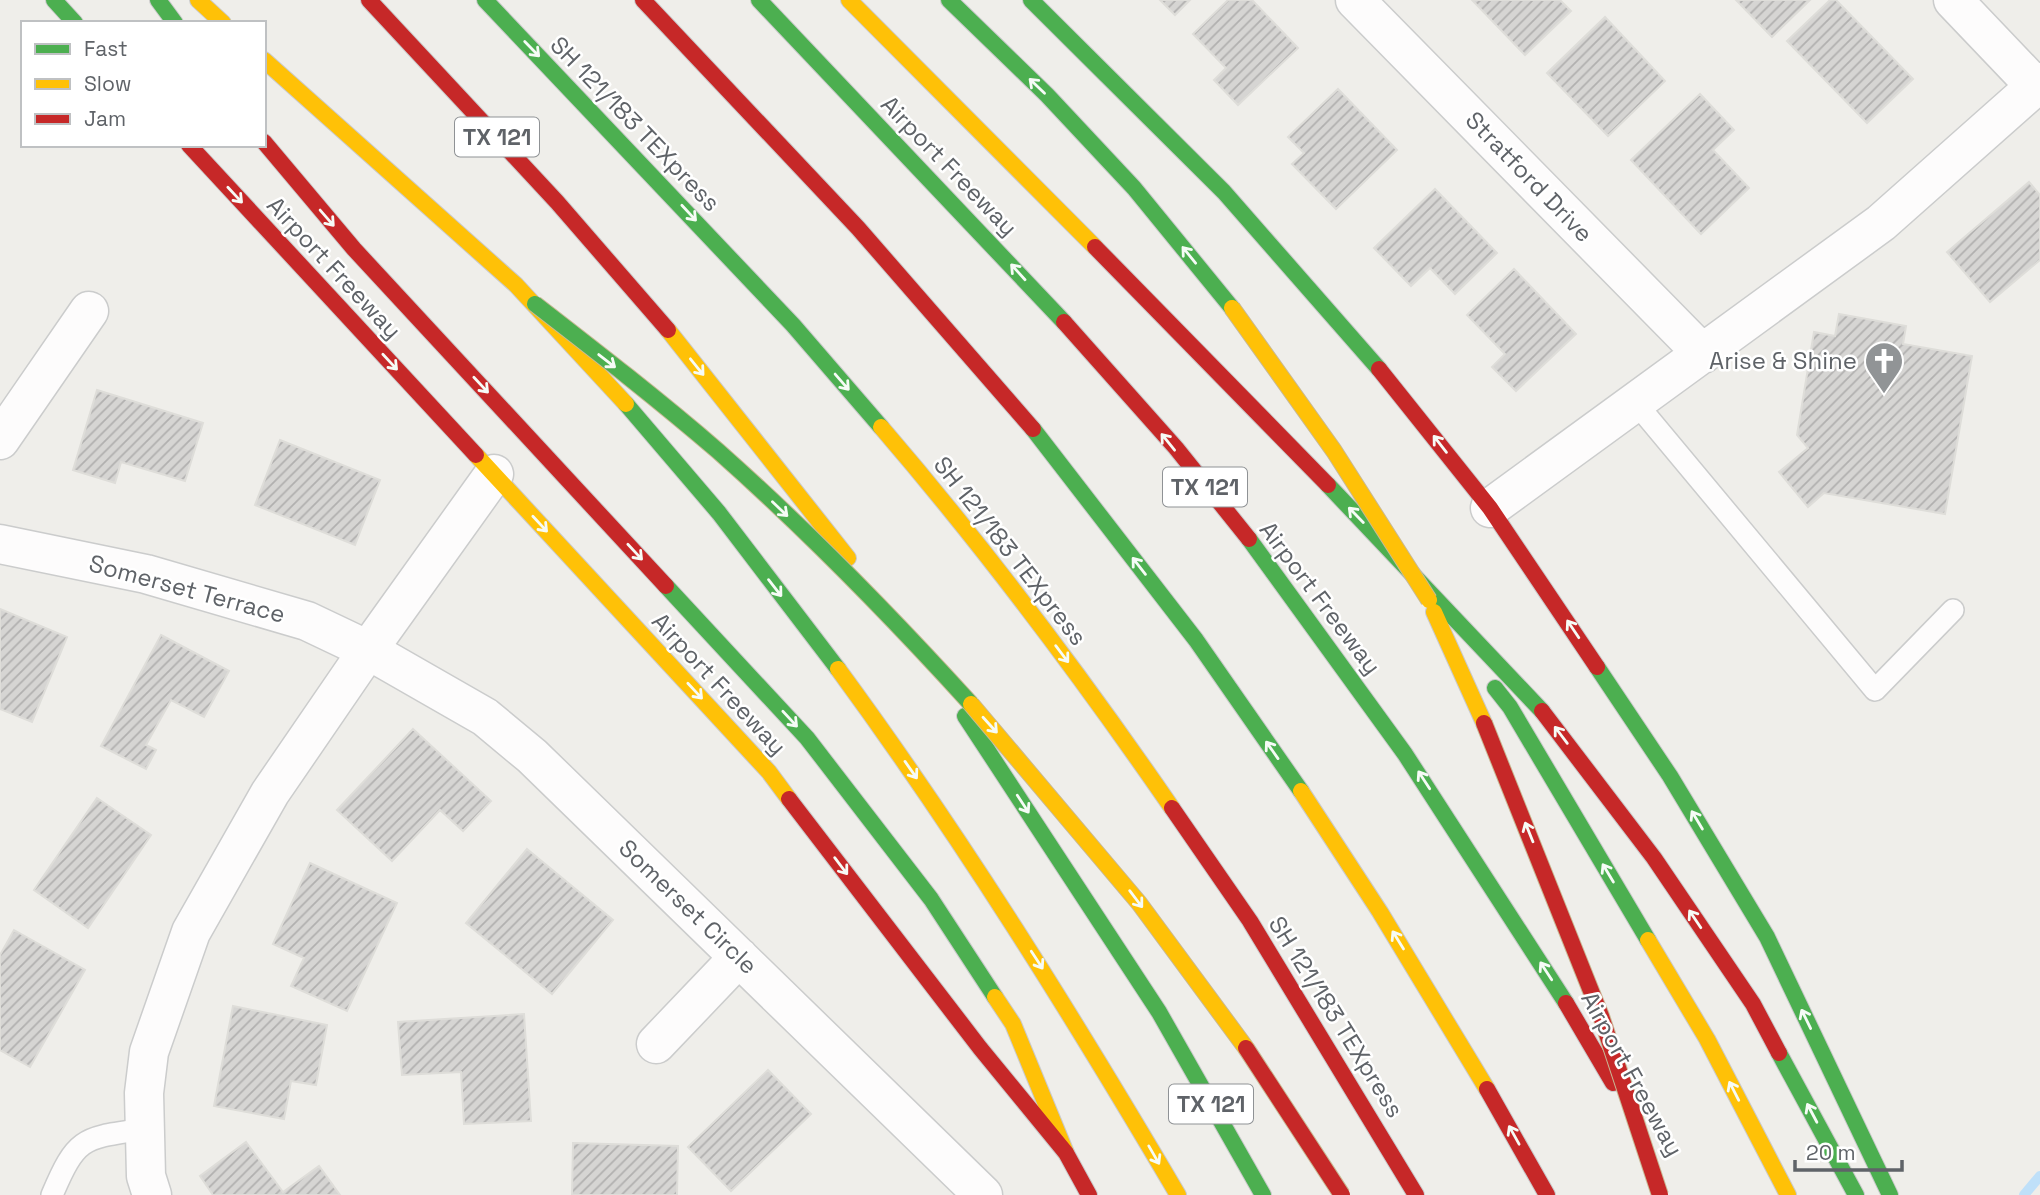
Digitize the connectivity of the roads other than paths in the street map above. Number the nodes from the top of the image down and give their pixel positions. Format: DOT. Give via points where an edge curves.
graph roads {
  1 [pos="54,0"];
  2 [pos="158,0"];
  3 [pos="198,0"];
  4 [pos="369,0"];
  5 [pos="485,0"];
  6 [pos="643,0"];
  7 [pos="759,0"];
  8 [pos="849,0"];
  9 [pos="949,0"];
  10 [pos="1031,0"];
  11 [pos="1354,0"];
  12 [pos="1953,0"];
  13 [pos="73,21"];
  14 [pos="174,21"];
  15 [pos="221,21"];
  16 [pos="266,62"];
  17 [pos="2038,84"];
  18 [pos="266,144"];
  19 [pos="191,147"];
  20 [pos="535,304"];
  21 [pos="89,311"];
  22 [pos="1703,354"];
  23 [pos="1635,402"];
  24 [pos="0,440"];
  25 [pos="494,474"];
  26 [pos="1490,508"];
  27 [pos="0,544"];
  28 [pos="1429,600"];
  29 [pos="1953,610"];
  30 [pos="368,650"];
  31 [pos="739,957"];
  32 [pos="656,1044"];
  33 [pos="145,1129"];
  34 [pos="1066,1153"];
  35 [pos="52,1195"];
  36 [pos="152,1195"];
  37 [pos="983,1195"];
  38 [pos="1089,1195"];
  39 [pos="1178,1195"];
  40 [pos="1263,1195"];
  41 [pos="1342,1195"];
  42 [pos="1416,1195"];
  43 [pos="1547,1195"];
  44 [pos="1660,1195"];
  45 [pos="1673,1195"];
  46 [pos="1788,1195"];
  47 [pos="1856,1195"];
  48 [pos="1890,1195"];
  1 -- 13 [label="main road"];
  2 -- 14 [label="main road"];
  3 -- 15 [label="main road"];
  4 -- 40 [label="main road, TX 121, one-way" via="623,276 789,479 978,736 1159,1012"];
  5 -- 42 [label="main road, SH 121/183 TEXpress, one-way" via="793,325 963,522 1108,715 1251,921"];
  43 -- 6 [label="main road, one-way" via="1463,1044 1327,828 1180,618 1062,465 897,272"];
  45 -- 7 [label="main road, Airport Freeway / TX 121, one-way" via="1583,1029 1424,780 1272,569 1128,392"];
  47 -- 8 [label="main road, one-way" via="1753,1004 1654,858 1547,716 1246,399"];
  28 -- 9 [label="main road, one-way, bridge" via="1302,403 1232,308 1135,188"];
  26 -- 10 [label="main road, one-way" via="1394,386 1224,192"];
  11 -- 22 [label="street, Stratford Drive"];
  12 -- 17 [label="street"];
  16 -- 20 [label="main road"];
  17 -- 22 [label="street" via="1881,223"];
  18 -- 34 [label="main road, one-way" via="364,259 807,738 875,823 1013,1024"];
  19 -- 25 [label="main road, Airport Freeway, one-way"];
  20 -- 39 [label="main road, one-way, bridge" via="659,441 850,682 957,836 1093,1047"];
  20 -- 41 [label="main road, one-way, bridge" via="688,426 775,505 866,593 989,724 1163,934 1303,1130"];
  21 -- 24 [label="street"];
  22 -- 23 [label="street"];
  23 -- 26 [label="street"];
  23 -- 29 [label="lane" via="1875,690"];
  25 -- 30 [label="street"];
  25 -- 34 [label="main road, Airport Freeway, one-way" via="769,772"];
  48 -- 26 [label="main road, one-way" via="1767,937 1670,776"];
  27 -- 30 [label="street, Somerset Terrace" via="146,574 294,617"];
  44 -- 28 [label="main road, one-way, bridge" via="1572,941 1485,723"];
  46 -- 28 [label="main road, one-way" via="1707,1039 1510,707"];
  30 -- 31 [label="street, Somerset Circle" via="485,717 533,755"];
  30 -- 33 [label="street" via="270,793 191,932 149,1052"];
  31 -- 32 [label="street"];
  31 -- 37 [label="street, Somerset Circle"];
  33 -- 35 [label="lane" via="93,1137 68,1157"];
  33 -- 36 [label="street" via="146,1177"];
  34 -- 38 [label="main road, Airport Freeway"];
}
